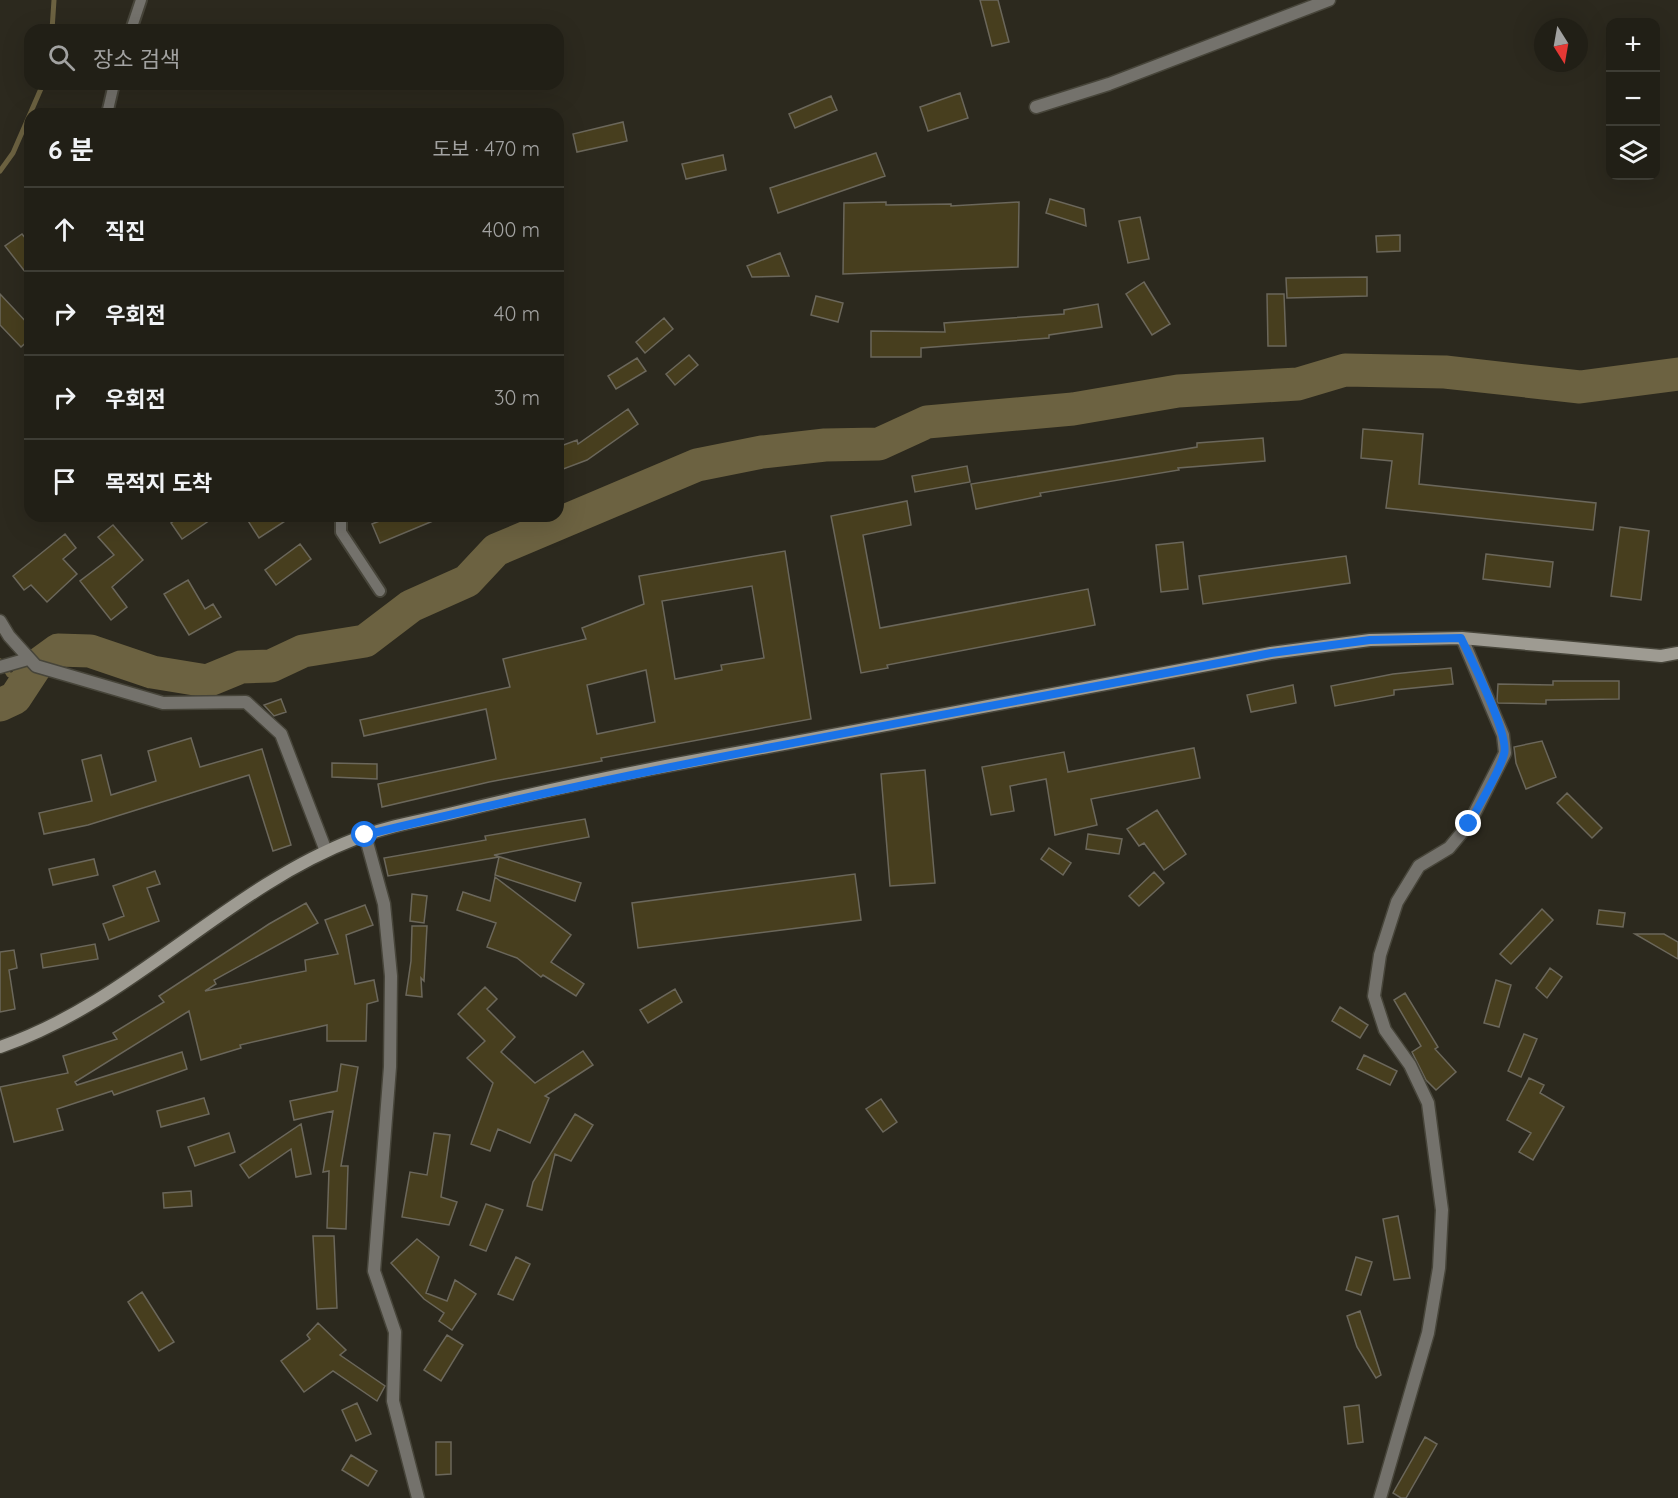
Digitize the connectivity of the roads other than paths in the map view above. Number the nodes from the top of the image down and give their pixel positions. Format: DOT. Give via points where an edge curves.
graph roads {
  1 [pos="141,0"];
  2 [pos="1329,0"];
  3 [pos="133,24"];
  4 [pos="113,90"];
  5 [pos="1036,107"];
  6 [pos="108,108"];
  7 [pos="341,522"];
  8 [pos="380,591"];
  9 [pos="0,621"];
  10 [pos="1461,638"];
  11 [pos="1678,653"];
  12 [pos="28,659"];
  13 [pos="0,667"];
  14 [pos="361,836"];
  15 [pos="332,848"];
  16 [pos="0,1047"];
  17 [pos="418,1498"];
  18 [pos="1380,1498"];
  1 -- 3 [label="lane"];
  2 -- 5 [label="street" via="1109,84"];
  4 -- 6 [label="lane"];
  7 -- 8 [label="lane" via="341,532"];
  9 -- 12 [label="street"];
  10 -- 11 [label="street" via="1661,656"];
  10 -- 14 [label="street" via="1370,640 1271,653 654,768"];
  10 -- 18 [label="street" via="1503,735 1505,753 1469,824 1449,848 1419,866 1397,902 1380,955 1374,996 1385,1030 1410,1065 1428,1103 1442,1210 1439,1268 1428,1333"];
  12 -- 13 [label="street"];
  12 -- 15 [label="street" via="36,666 162,703 246,702 281,734"];
  14 -- 15 [label="street"];
  14 -- 17 [label="street" via="384,904 391,976 390,1067 374,1271 395,1332 393,1401"];
  15 -- 16 [label="street" via="246,895 84,1009 37,1035"];
}
